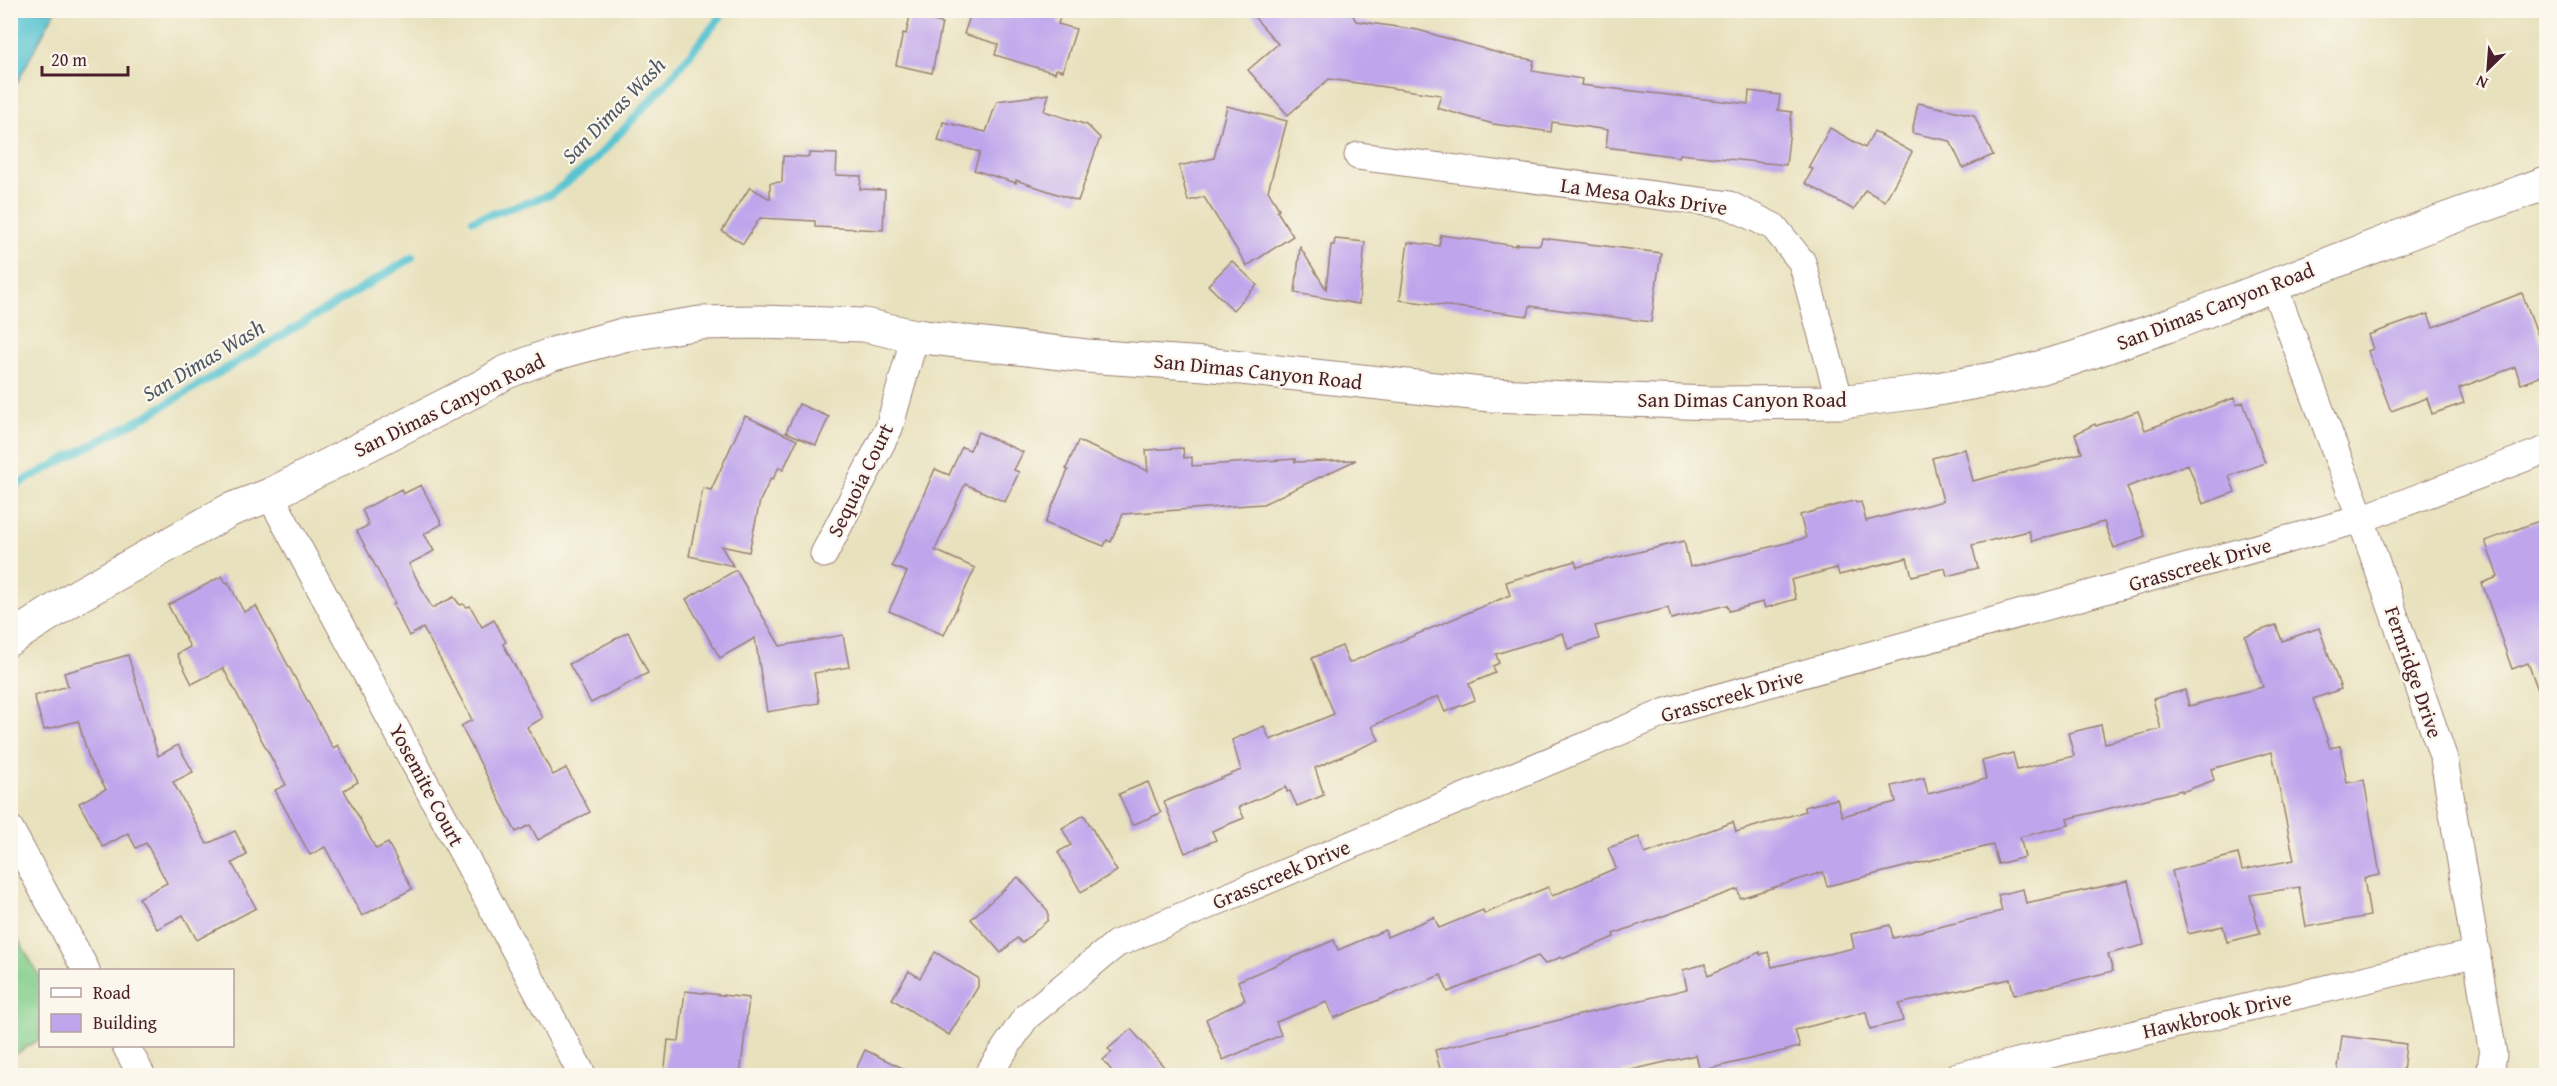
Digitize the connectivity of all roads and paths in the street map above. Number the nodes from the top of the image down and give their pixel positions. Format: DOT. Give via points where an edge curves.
graph roads {
  1 [pos="1358,156"];
  2 [pos="2547,183"];
  3 [pos="2273,284"];
  4 [pos="915,336"];
  5 [pos="1840,402"];
  6 [pos="2547,450"];
  7 [pos="270,495"];
  8 [pos="2361,519"];
  9 [pos="824,554"];
  10 [pos="10,639"];
  11 [pos="10,829"];
  12 [pos="2477,953"];
  13 [pos="85,969"];
  14 [pos="127,1047"];
  15 [pos="142,1076"];
  16 [pos="583,1076"];
  17 [pos="987,1076"];
  18 [pos="1958,1076"];
  19 [pos="2490,1076"];
  1 -- 5 [label="street, La Mesa Oaks Drive" via="1729,205 1774,227 1802,262"];
  2 -- 3 [label="street, San Dimas Canyon Road"];
  3 -- 5 [label="street, San Dimas Canyon Road" via="2167,326 2009,376"];
  3 -- 8 [label="street, Fernridge Drive"];
  4 -- 5 [label="street, San Dimas Canyon Road" via="1490,394 1711,403"];
  4 -- 7 [label="street, San Dimas Canyon Road" via="864,325 758,322 700,323 623,334 504,373"];
  4 -- 9 [label="street, Sequoia Court" via="889,428"];
  6 -- 8 [label="street, Grasscreek Drive"];
  7 -- 10 [label="street, San Dimas Canyon Road" via="230,510 79,595"];
  7 -- 16 [label="street, Yosemite Court"];
  8 -- 12 [label="street, Fernridge Drive" via="2444,759"];
  8 -- 17 [label="street, Grasscreek Drive" via="1666,712 1116,944 1026,1017"];
  11 -- 13 [label="street"];
  12 -- 18 [label="street, Hawkbrook Drive"];
  12 -- 19 [label="street, Fernridge Drive" via="2493,1054"];
  14 -- 15 [label="street"];
}
